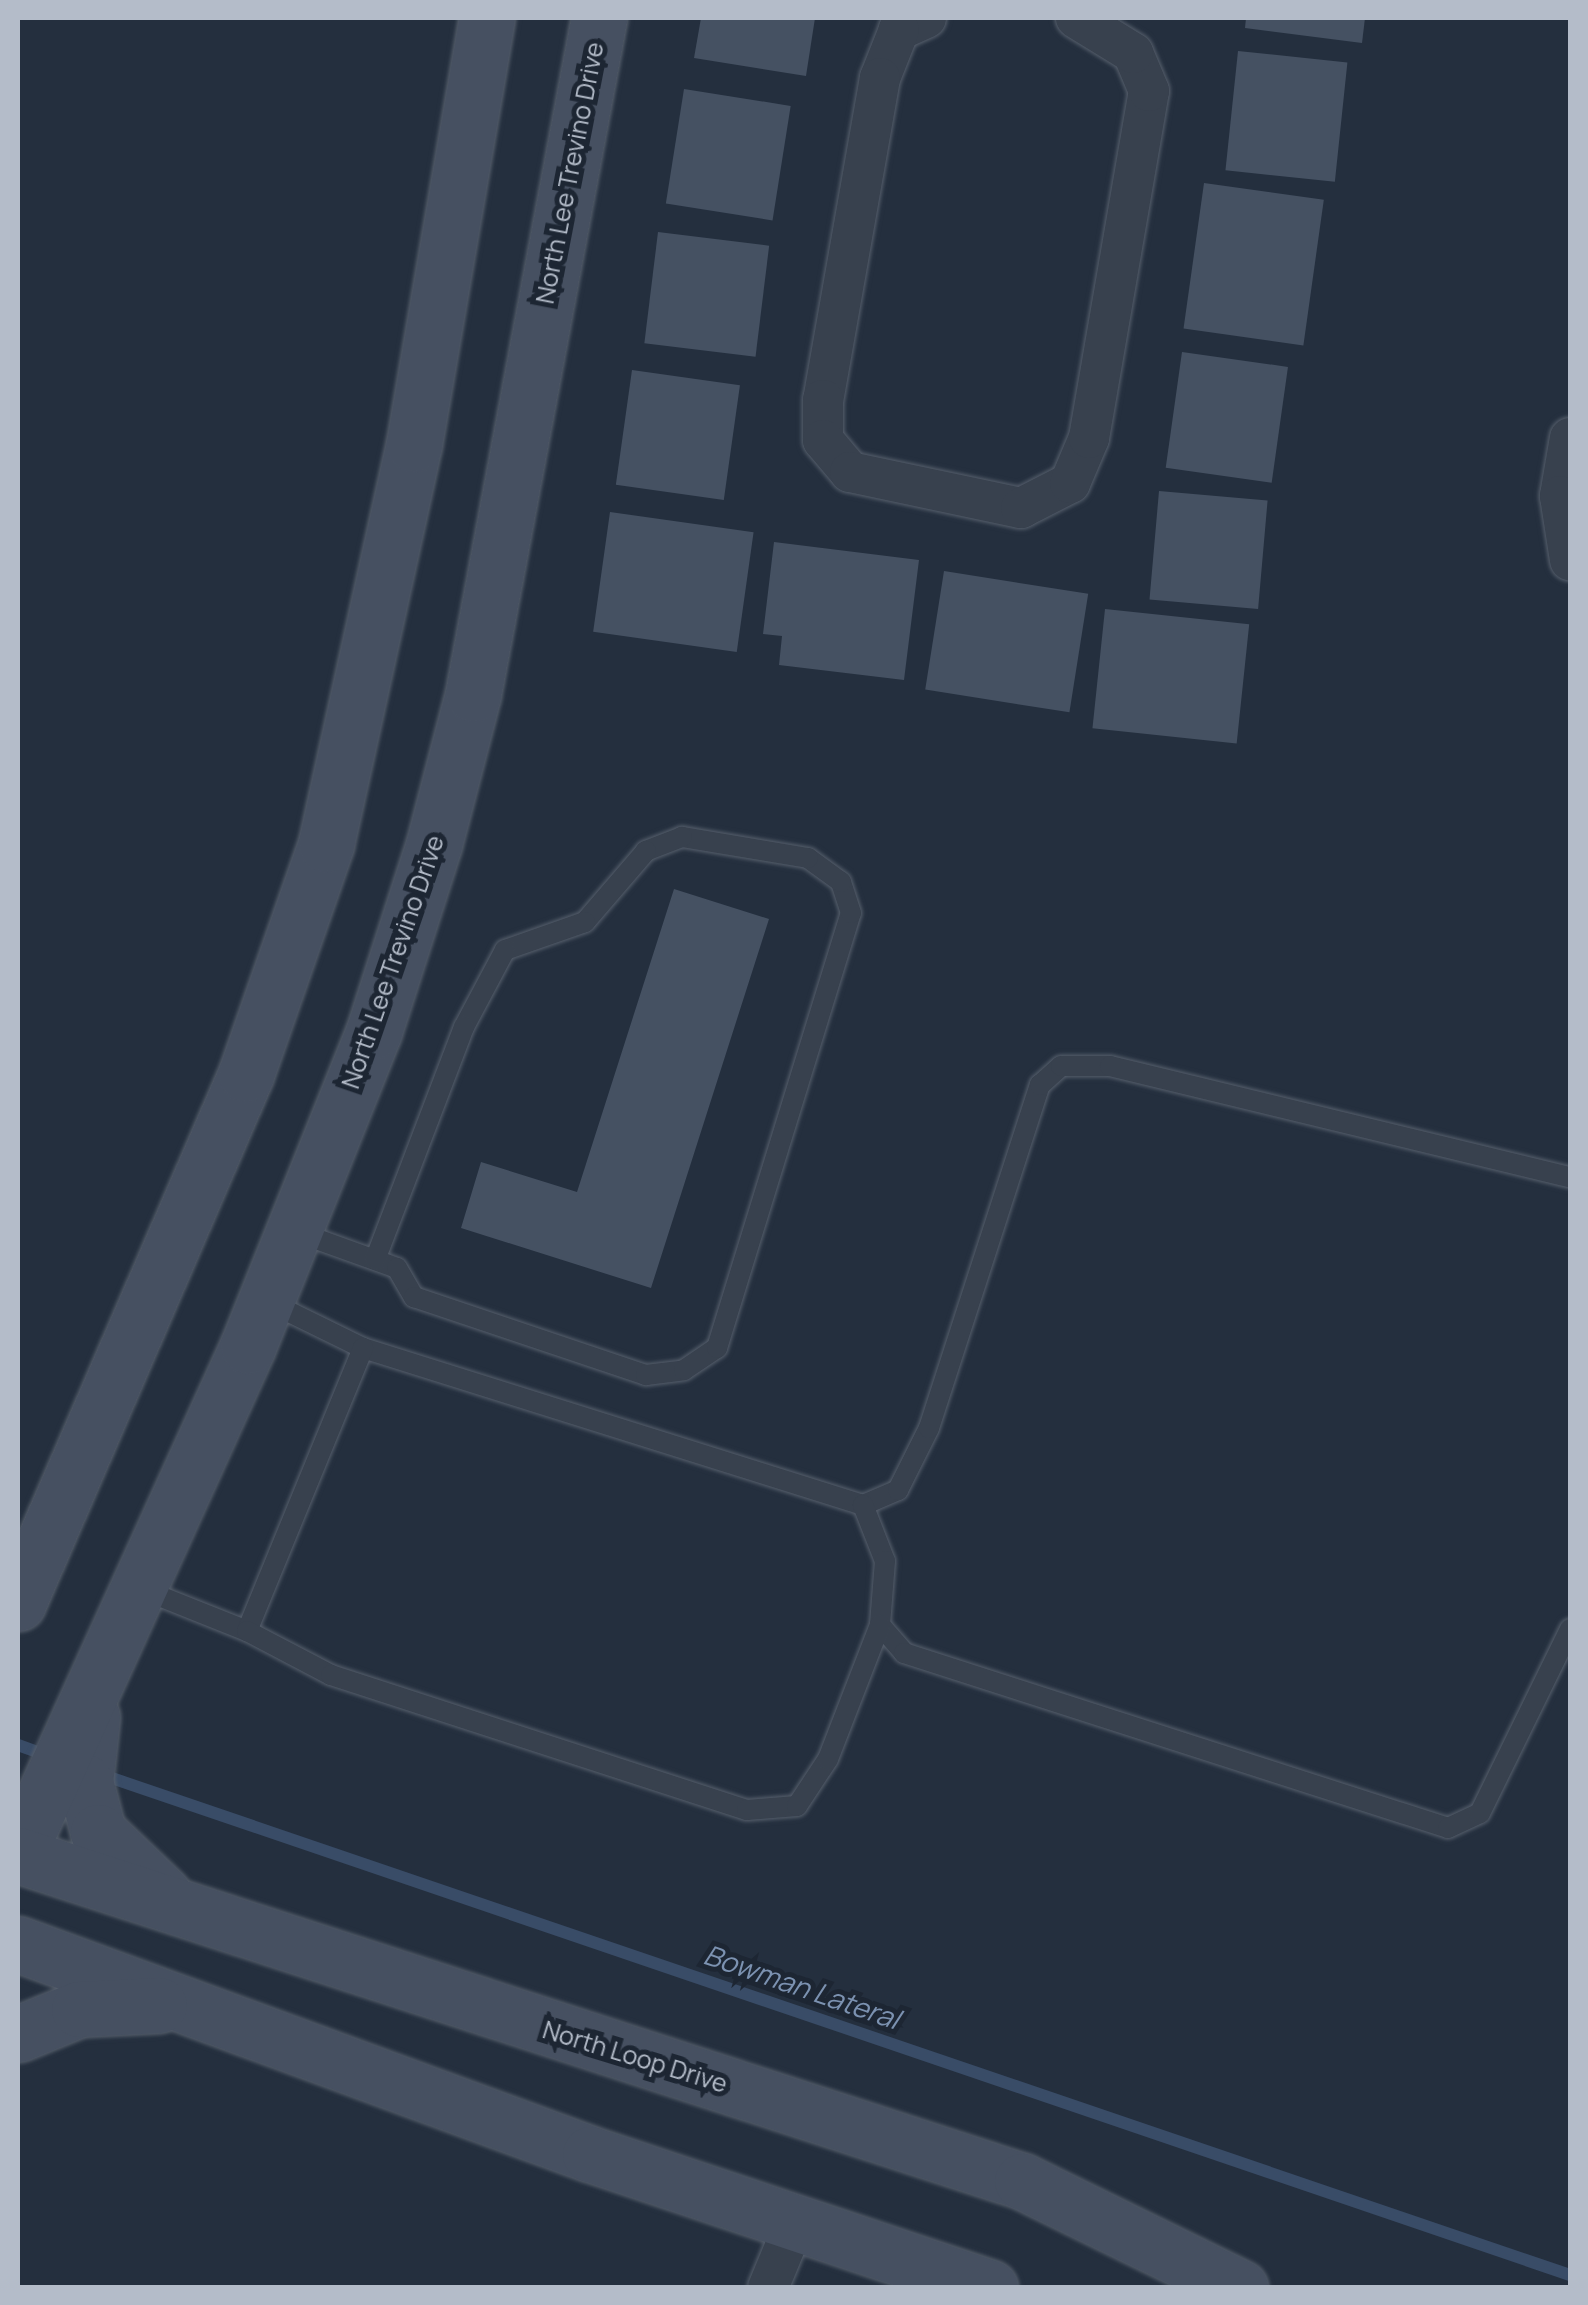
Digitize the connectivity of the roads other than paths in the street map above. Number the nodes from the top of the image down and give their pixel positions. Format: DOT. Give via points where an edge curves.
graph roads {
  1 [pos="488,18"];
  2 [pos="598,18"];
  3 [pos="926,18"];
  4 [pos="1076,18"];
  5 [pos="1570,438"];
  6 [pos="1570,560"];
  7 [pos="1570,1177"];
  8 [pos="294,1231"];
  9 [pos="375,1260"];
  10 [pos="266,1301"];
  11 [pos="363,1348"];
  12 [pos="863,1505"];
  13 [pos="137,1588"];
  14 [pos="18,1603"];
  15 [pos="880,1624"];
  16 [pos="1570,1629"];
  17 [pos="247,1631"];
  18 [pos="94,1680"];
  19 [pos="18,1854"];
  20 [pos="174,1904"];
  21 [pos="18,1944"];
  22 [pos="184,2004"];
  23 [pos="18,2034"];
  24 [pos="796,2220"];
  25 [pos="768,2288"];
  26 [pos="990,2288"];
  27 [pos="1240,2288"];
  1 -- 14 [label="main road" via="414,444 326,844 246,1074"];
  2 -- 8 [label="main road, North Lee Trevino Drive" via="473,694 374,1031"];
  3 -- 4 [label="street" via="899,30 880,78 823,400 823,440 850,472 1021,508 1070,483 1089,438 1149,91 1133,53"];
  5 -- 6 [label="street" via="1560,496"];
  7 -- 12 [label="lane" via="1110,1066 1061,1066 1040,1085 929,1428 898,1490"];
  8 -- 9 [label="lane"];
  8 -- 10 [label="main road, North Lee Trevino Drive"];
  9 -- 9 [label="lane" via="397,1268 414,1297 646,1375 684,1370 717,1348 851,914 841,882 808,858 682,837 646,851 585,922 504,950 464,1027"];
  10 -- 11 [label="lane"];
  10 -- 13 [label="main road, North Lee Trevino Drive"];
  11 -- 12 [label="lane"];
  11 -- 17 [label="lane"];
  12 -- 15 [label="lane" via="884,1561"];
  13 -- 17 [label="lane"];
  13 -- 18 [label="main road, North Lee Trevino Drive"];
  15 -- 16 [label="lane" via="904,1652 1448,1828 1480,1812"];
  15 -- 17 [label="lane" via="828,1759 798,1806 747,1810 331,1675"];
  18 -- 19 [label="main road, North Lee Trevino Drive"];
  18 -- 20 [label="main road" via="84,1782 98,1832"];
  19 -- 20 [label="main road, North Loop Drive"];
  20 -- 27 [label="main road, North Loop Drive" via="1022,2181"];
  21 -- 22 [label="main road"];
  22 -- 23 [label="main road" via="79,2009"];
  22 -- 24 [label="main road" via="590,2154"];
  24 -- 25 [label="street"];
  24 -- 26 [label="main road"];
}
